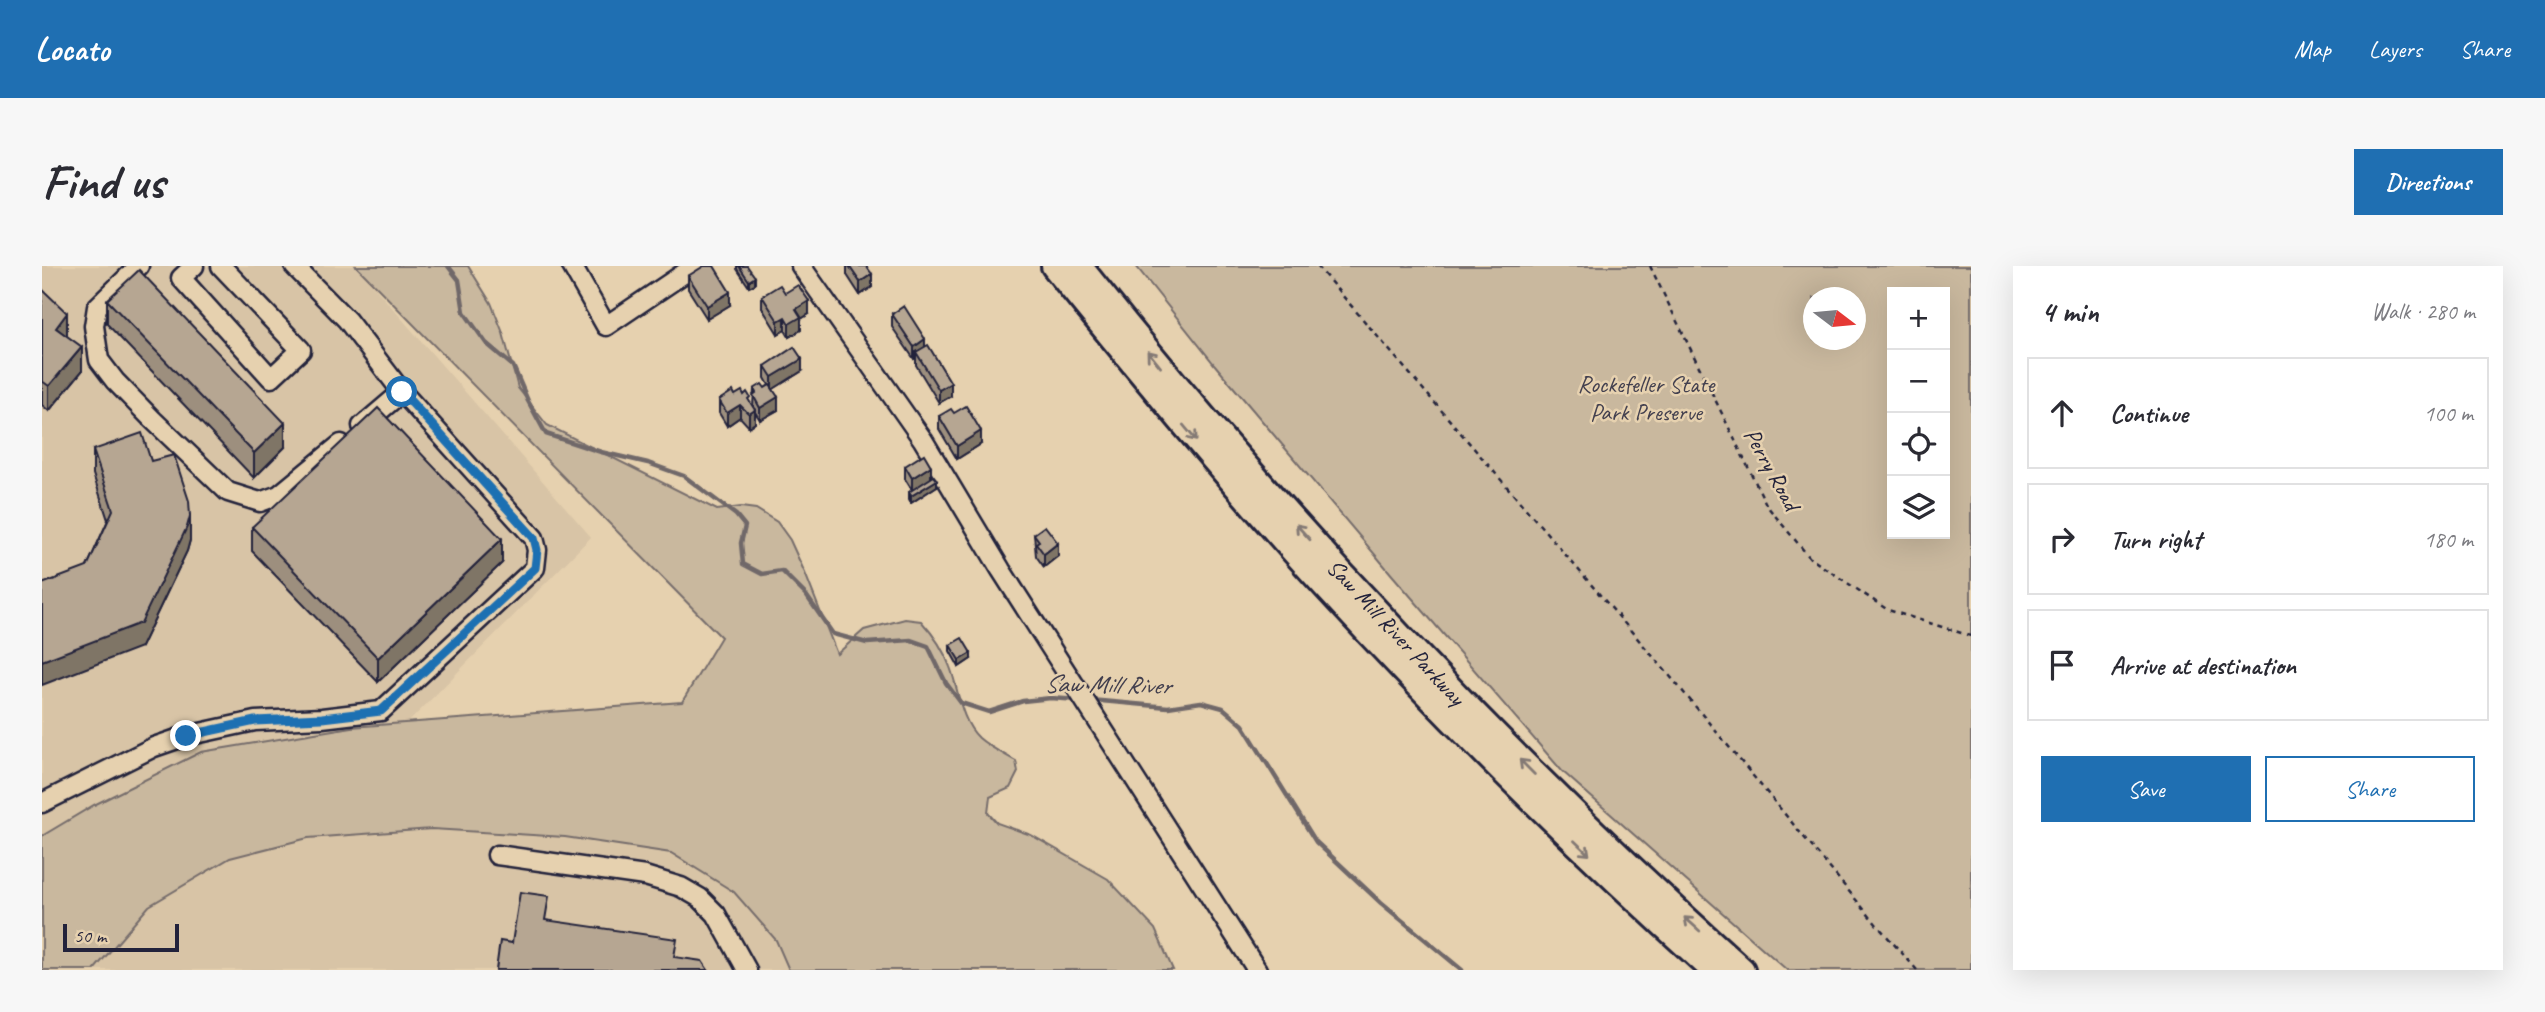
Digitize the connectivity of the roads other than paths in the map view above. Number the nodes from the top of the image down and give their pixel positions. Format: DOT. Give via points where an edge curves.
graph roads {
  1 [pos="139,266"];
  2 [pos="194,266"];
  3 [pos="221,266"];
  4 [pos="294,266"];
  5 [pos="572,266"];
  6 [pos="695,266"];
  7 [pos="801,266"];
  8 [pos="1054,266"];
  9 [pos="1079,266"];
  10 [pos="402,392"];
  11 [pos="42,803"];
  12 [pos="497,855"];
  13 [pos="747,970"];
  14 [pos="1257,970"];
  15 [pos="1713,970"];
  16 [pos="1742,970"];
  1 -- 10 [label="lane" via="97,307 94,327 99,360 228,492 260,502 279,495"];
  2 -- 3 [label="lane" via="181,278 271,378 300,350"];
  4 -- 10 [label="lane" via="347,320"];
  5 -- 6 [label="lane" via="606,326"];
  7 -- 14 [label="lane" via="923,440"];
  8 -- 15 [label="highway, Saw Mill River Parkway, one-way" via="1222,470 1392,657 1551,818"];
  16 -- 9 [label="highway, Saw Mill River Parkway, one-way" via="1562,802 1375,611 1229,449"];
  10 -- 11 [label="lane" via="534,538 535,568 381,711 255,721 186,736 154,747"];
  12 -- 13 [label="lane" via="645,876 681,887 716,914"];
}
